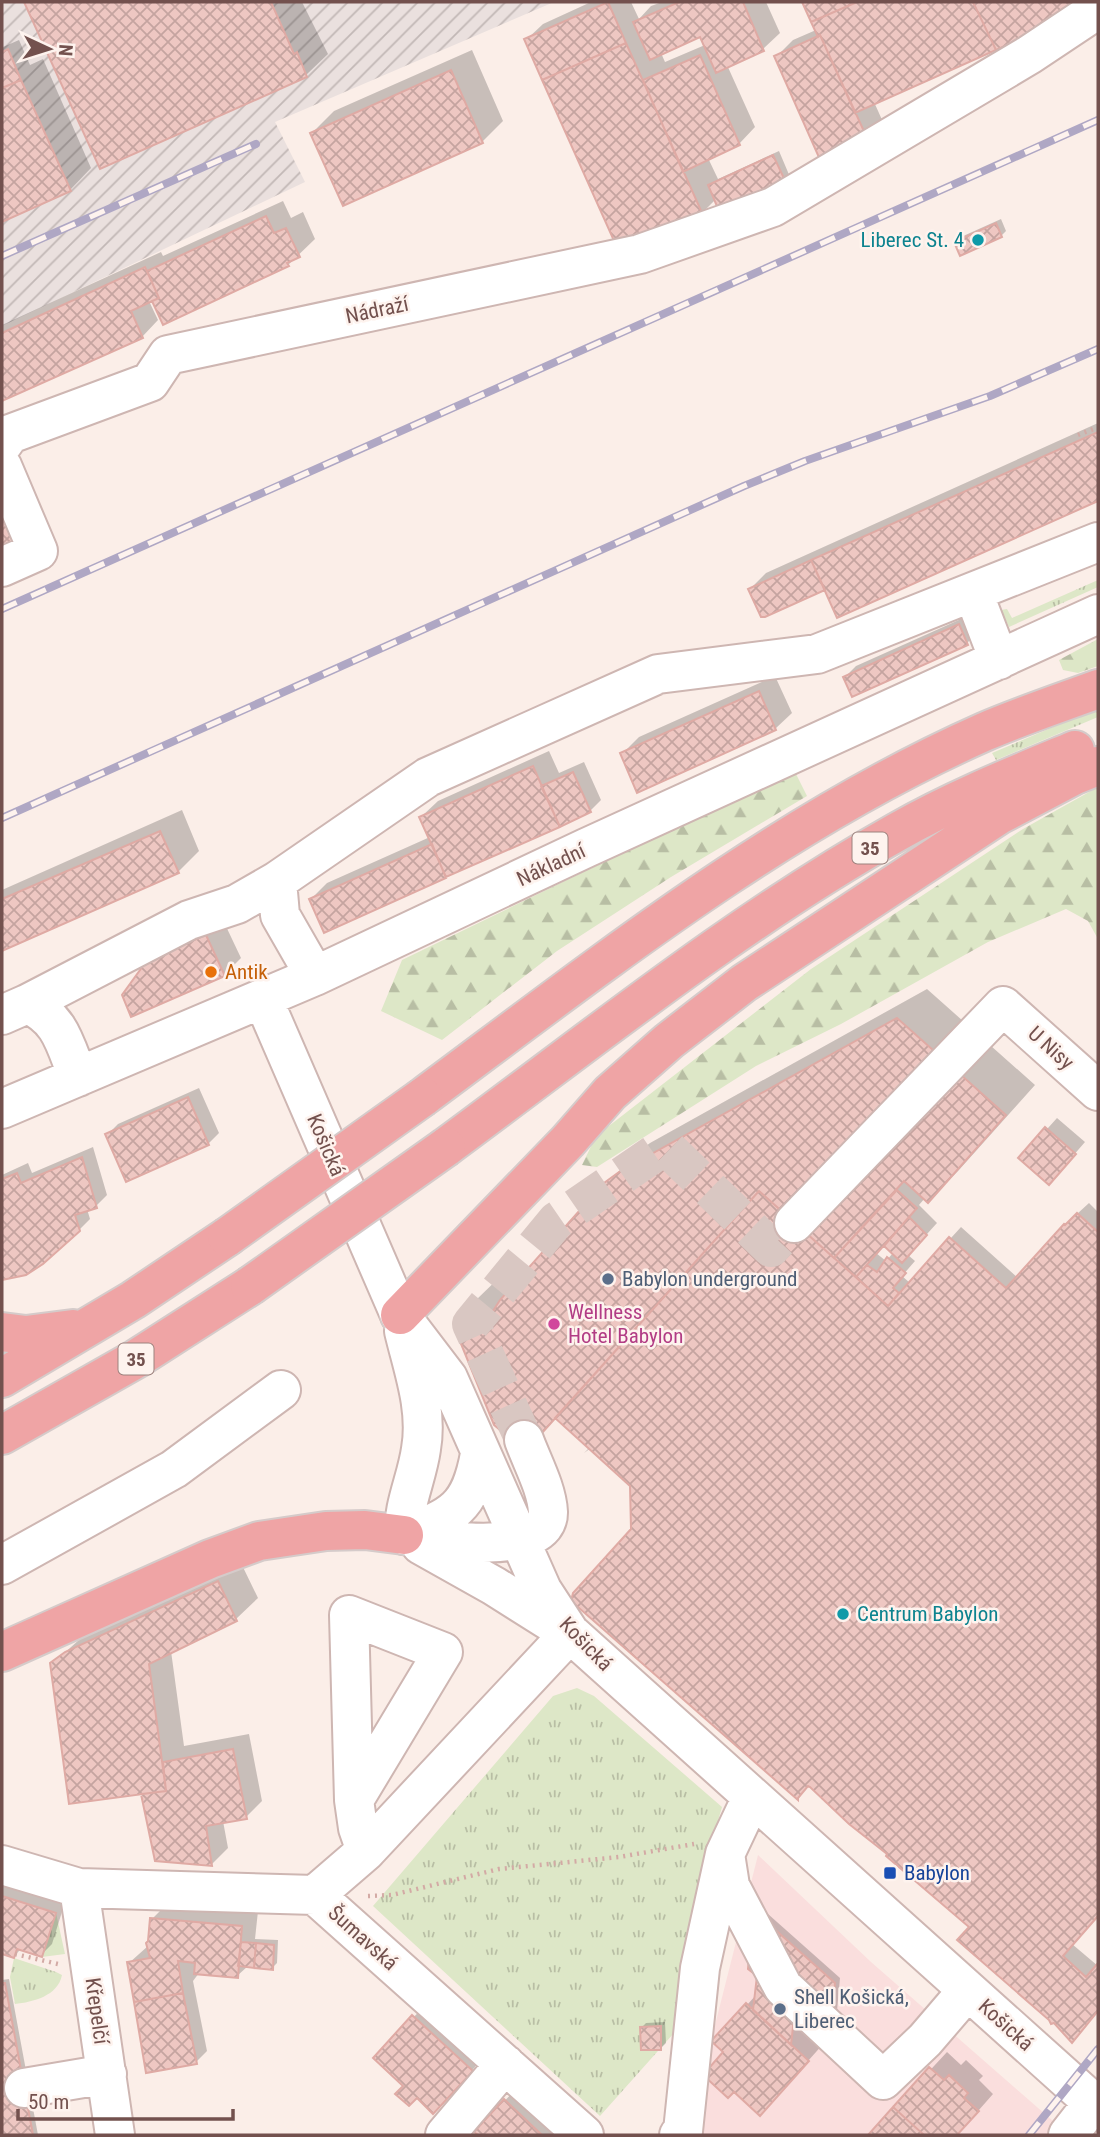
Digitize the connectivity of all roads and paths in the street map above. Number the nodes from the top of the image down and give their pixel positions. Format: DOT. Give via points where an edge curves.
graph roads {
  1 [pos="1098,9"];
  2 [pos="1098,426"];
  3 [pos="1079,435"];
  4 [pos="2,444"];
  5 [pos="2,466"];
  6 [pos="1098,542"];
  7 [pos="2,568"];
  8 [pos="973,592"];
  9 [pos="1098,614"];
  10 [pos="999,660"];
  11 [pos="1098,689"];
  12 [pos="1098,741"];
  13 [pos="1098,766"];
  14 [pos="276,881"];
  15 [pos="315,976"];
  16 [pos="263,999"];
  17 [pos="14,1009"];
  18 [pos="78,1077"];
  19 [pos="1098,1091"];
  20 [pos="2,1109"];
  21 [pos="794,1223"];
  22 [pos="400,1315"];
  23 [pos="89,1327"];
  24 [pos="2,1332"];
  25 [pos="2,1378"];
  26 [pos="281,1390"];
  27 [pos="7,1433"];
  28 [pos="524,1440"];
  29 [pos="480,1454"];
  30 [pos="404,1535"];
  31 [pos="517,1539"];
  32 [pos="2,1565"];
  33 [pos="570,1633"];
  34 [pos="2,1652"];
  35 [pos="752,1797"];
  36 [pos="354,1800"];
  37 [pos="729,1846"];
  38 [pos="366,1851"];
  39 [pos="2,1865"];
  40 [pos="79,1888"];
  41 [pos="315,1895"];
  42 [pos="360,1897"];
  43 [pos="15,1954"];
  44 [pos="90,1961"];
  45 [pos="967,1991"];
  46 [pos="505,2064"];
  47 [pos="107,2074"];
  48 [pos="24,2088"];
  49 [pos="1092,2093"];
  50 [pos="115,2135"];
  51 [pos="445,2135"];
  52 [pos="584,2135"];
  53 [pos="679,2135"];
  54 [pos="1068,2135"];
  1 -- 4 [label="street, Nádraží" via="773,207 640,254 168,355 150,382 10,434"];
  2 -- 3 [label="path"];
  5 -- 7 [label="street" via="38,551"];
  6 -- 8 [label="street"];
  8 -- 10 [label="street"];
  8 -- 14 [label="street" via="817,654 658,674 428,777"];
  9 -- 10 [label="street, Nákladní"];
  10 -- 15 [label="street, Nákladní"];
  11 -- 23 [label="highway, 35, bridge" via="985,732 902,772 714,883 227,1237"];
  12 -- 27 [label="highway, 35, bridge" via="979,790 834,869 713,948 250,1286"];
  13 -- 22 [label="highway" via="999,815 744,983 669,1041 610,1093"];
  14 -- 15 [label="street" via="280,915"];
  14 -- 17 [label="street" via="237,904 189,920"];
  15 -- 16 [label="street, Nákladní"];
  16 -- 18 [label="street, Nákladní"];
  16 -- 22 [label="street, Košická"];
  17 -- 18 [label="street" via="42,1010 57,1024"];
  18 -- 20 [label="street, Nákladní"];
  19 -- 21 [label="street, U Nisy" via="1003,1006"];
  22 -- 29 [label="street, Košická" via="448,1378"];
  22 -- 30 [label="street" via="424,1423"];
  23 -- 24 [label="highway" via="26,1335"];
  23 -- 25 [label="highway, 35"];
  26 -- 32 [label="street" via="174,1469"];
  28 -- 31 [label="street" via="548,1515 544,1526"];
  29 -- 30 [label="street" via="471,1490 460,1505 445,1519"];
  29 -- 31 [label="street, Košická"];
  30 -- 31 [label="street" via="461,1544"];
  30 -- 33 [label="street"];
  30 -- 34 [label="highway" via="326,1531 258,1541"];
  31 -- 33 [label="street, Košická" via="541,1590"];
  33 -- 35 [label="street, Košická"];
  33 -- 38 [label="street"];
  35 -- 37 [label="street"];
  35 -- 45 [label="street, Košická"];
  36 -- 38 [label="street"];
  37 -- 42 [label="path" via="499,1870 392,1895"];
  37 -- 45 [label="street" via="730,1886 783,1987 883,2080"];
  37 -- 53 [label="street" via="700,1968"];
  38 -- 41 [label="street"];
  39 -- 40 [label="street, Šumavská"];
  40 -- 41 [label="street, Šumavská"];
  40 -- 44 [label="street, Křepelčí"];
  41 -- 46 [label="street, Šumavská"];
  43 -- 44 [label="path" via="52,1964"];
  44 -- 47 [label="street, Křepelčí"];
  45 -- 49 [label="street, Košická"];
  46 -- 51 [label="street"];
  46 -- 52 [label="street, Šumavská"];
  47 -- 48 [label="street"];
  47 -- 50 [label="street, Křepelčí"];
  49 -- 54 [label="street, Košická"];
}
